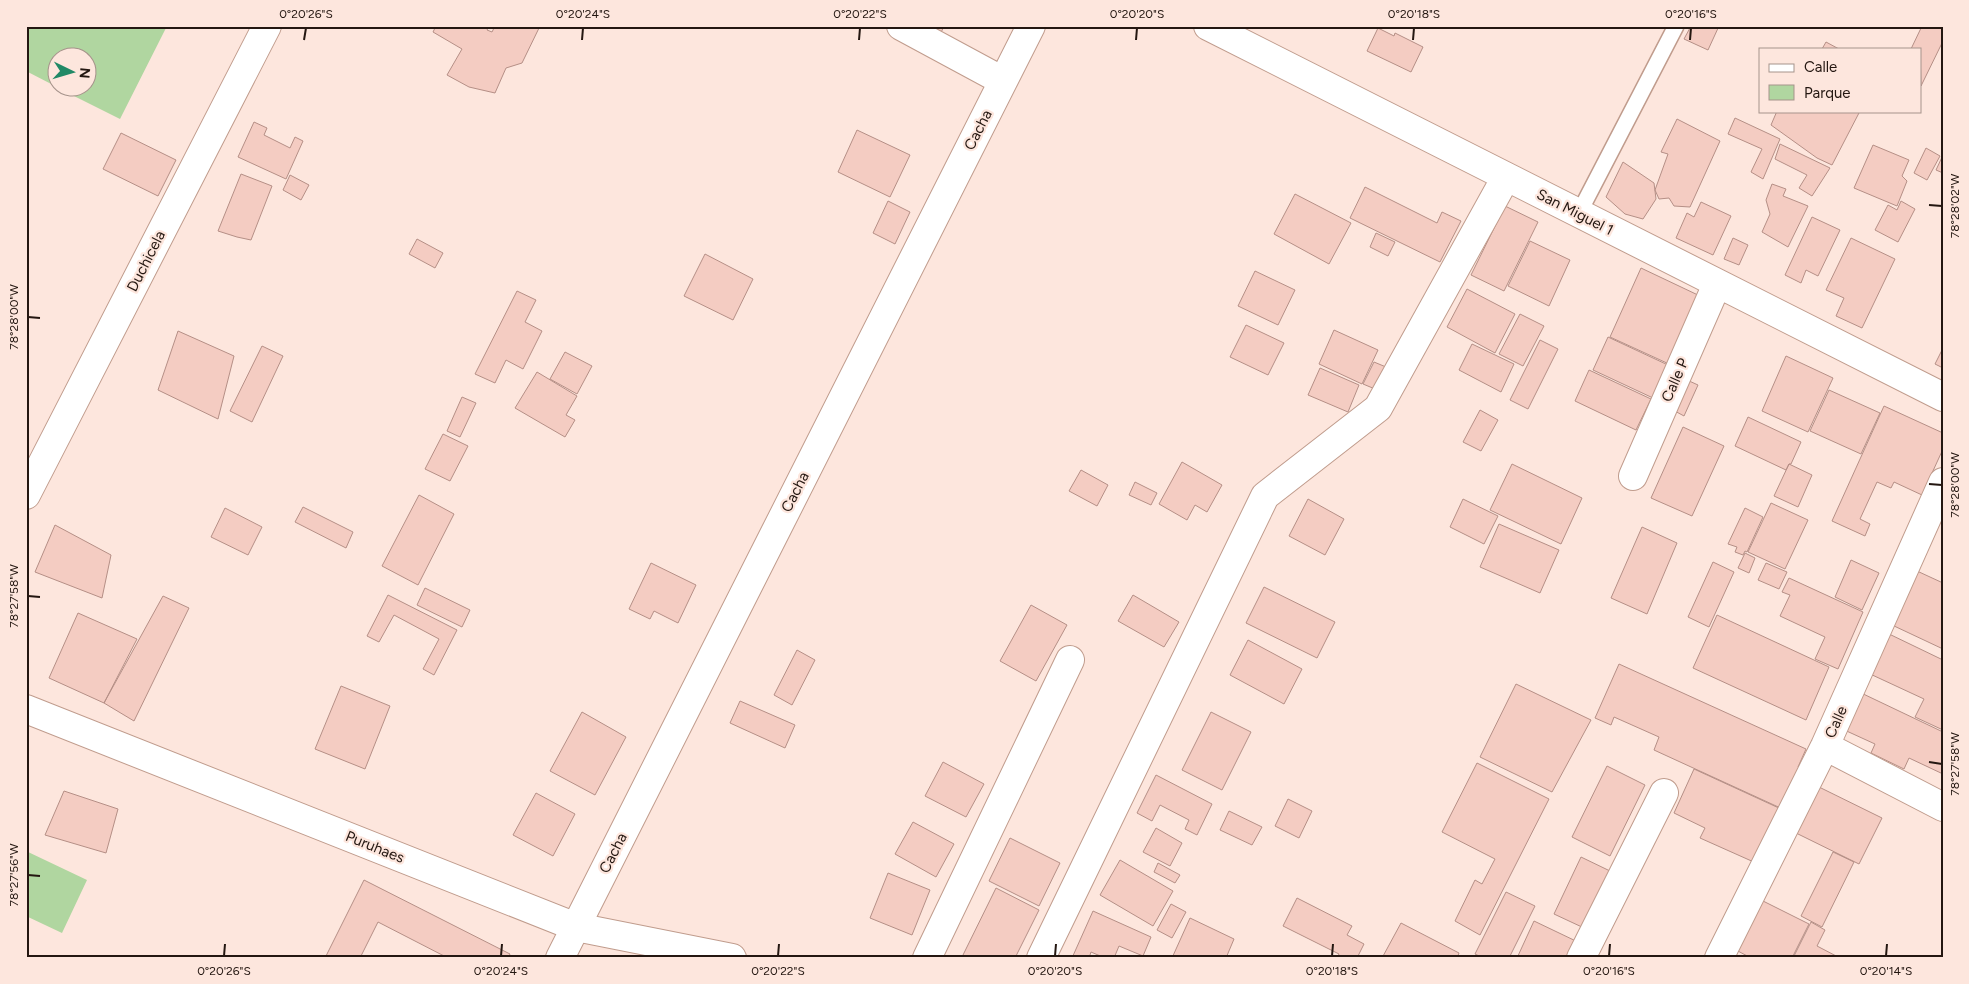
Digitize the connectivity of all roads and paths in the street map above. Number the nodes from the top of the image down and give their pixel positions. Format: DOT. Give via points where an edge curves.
graph roads {
  1 [pos="267,26"];
  2 [pos="901,26"];
  3 [pos="1030,26"];
  4 [pos="1208,26"];
  5 [pos="1676,26"];
  6 [pos="1003,81"];
  7 [pos="1506,177"];
  8 [pos="1578,213"];
  9 [pos="1718,284"];
  10 [pos="1943,398"];
  11 [pos="1633,476"];
  12 [pos="1943,482"];
  13 [pos="26,495"];
  14 [pos="1070,660"];
  15 [pos="26,709"];
  16 [pos="1825,746"];
  17 [pos="1664,793"];
  18 [pos="1943,807"];
  19 [pos="576,927"];
  20 [pos="560,958"];
  21 [pos="732,958"];
  22 [pos="926,958"];
  23 [pos="1041,958"];
  24 [pos="1581,958"];
  25 [pos="1719,958"];
  1 -- 13 [label="street, Duchicela"];
  2 -- 6 [label="street"];
  3 -- 6 [label="street, Cacha"];
  4 -- 7 [label="street, San Miguel 1"];
  5 -- 8 [label="lane"];
  6 -- 19 [label="street, Cacha"];
  7 -- 8 [label="street, San Miguel 1"];
  7 -- 23 [label="street" via="1378,408 1265,496"];
  8 -- 9 [label="street, San Miguel 1"];
  9 -- 10 [label="street, San Miguel 1"];
  9 -- 11 [label="street, Calle P"];
  12 -- 16 [label="street, Calle"];
  14 -- 22 [label="street"];
  15 -- 19 [label="street, Puruhaes"];
  16 -- 18 [label="street"];
  16 -- 25 [label="street, Calle"];
  17 -- 24 [label="street"];
  19 -- 20 [label="street, Cacha"];
  19 -- 21 [label="street, Puruhaes"];
}
